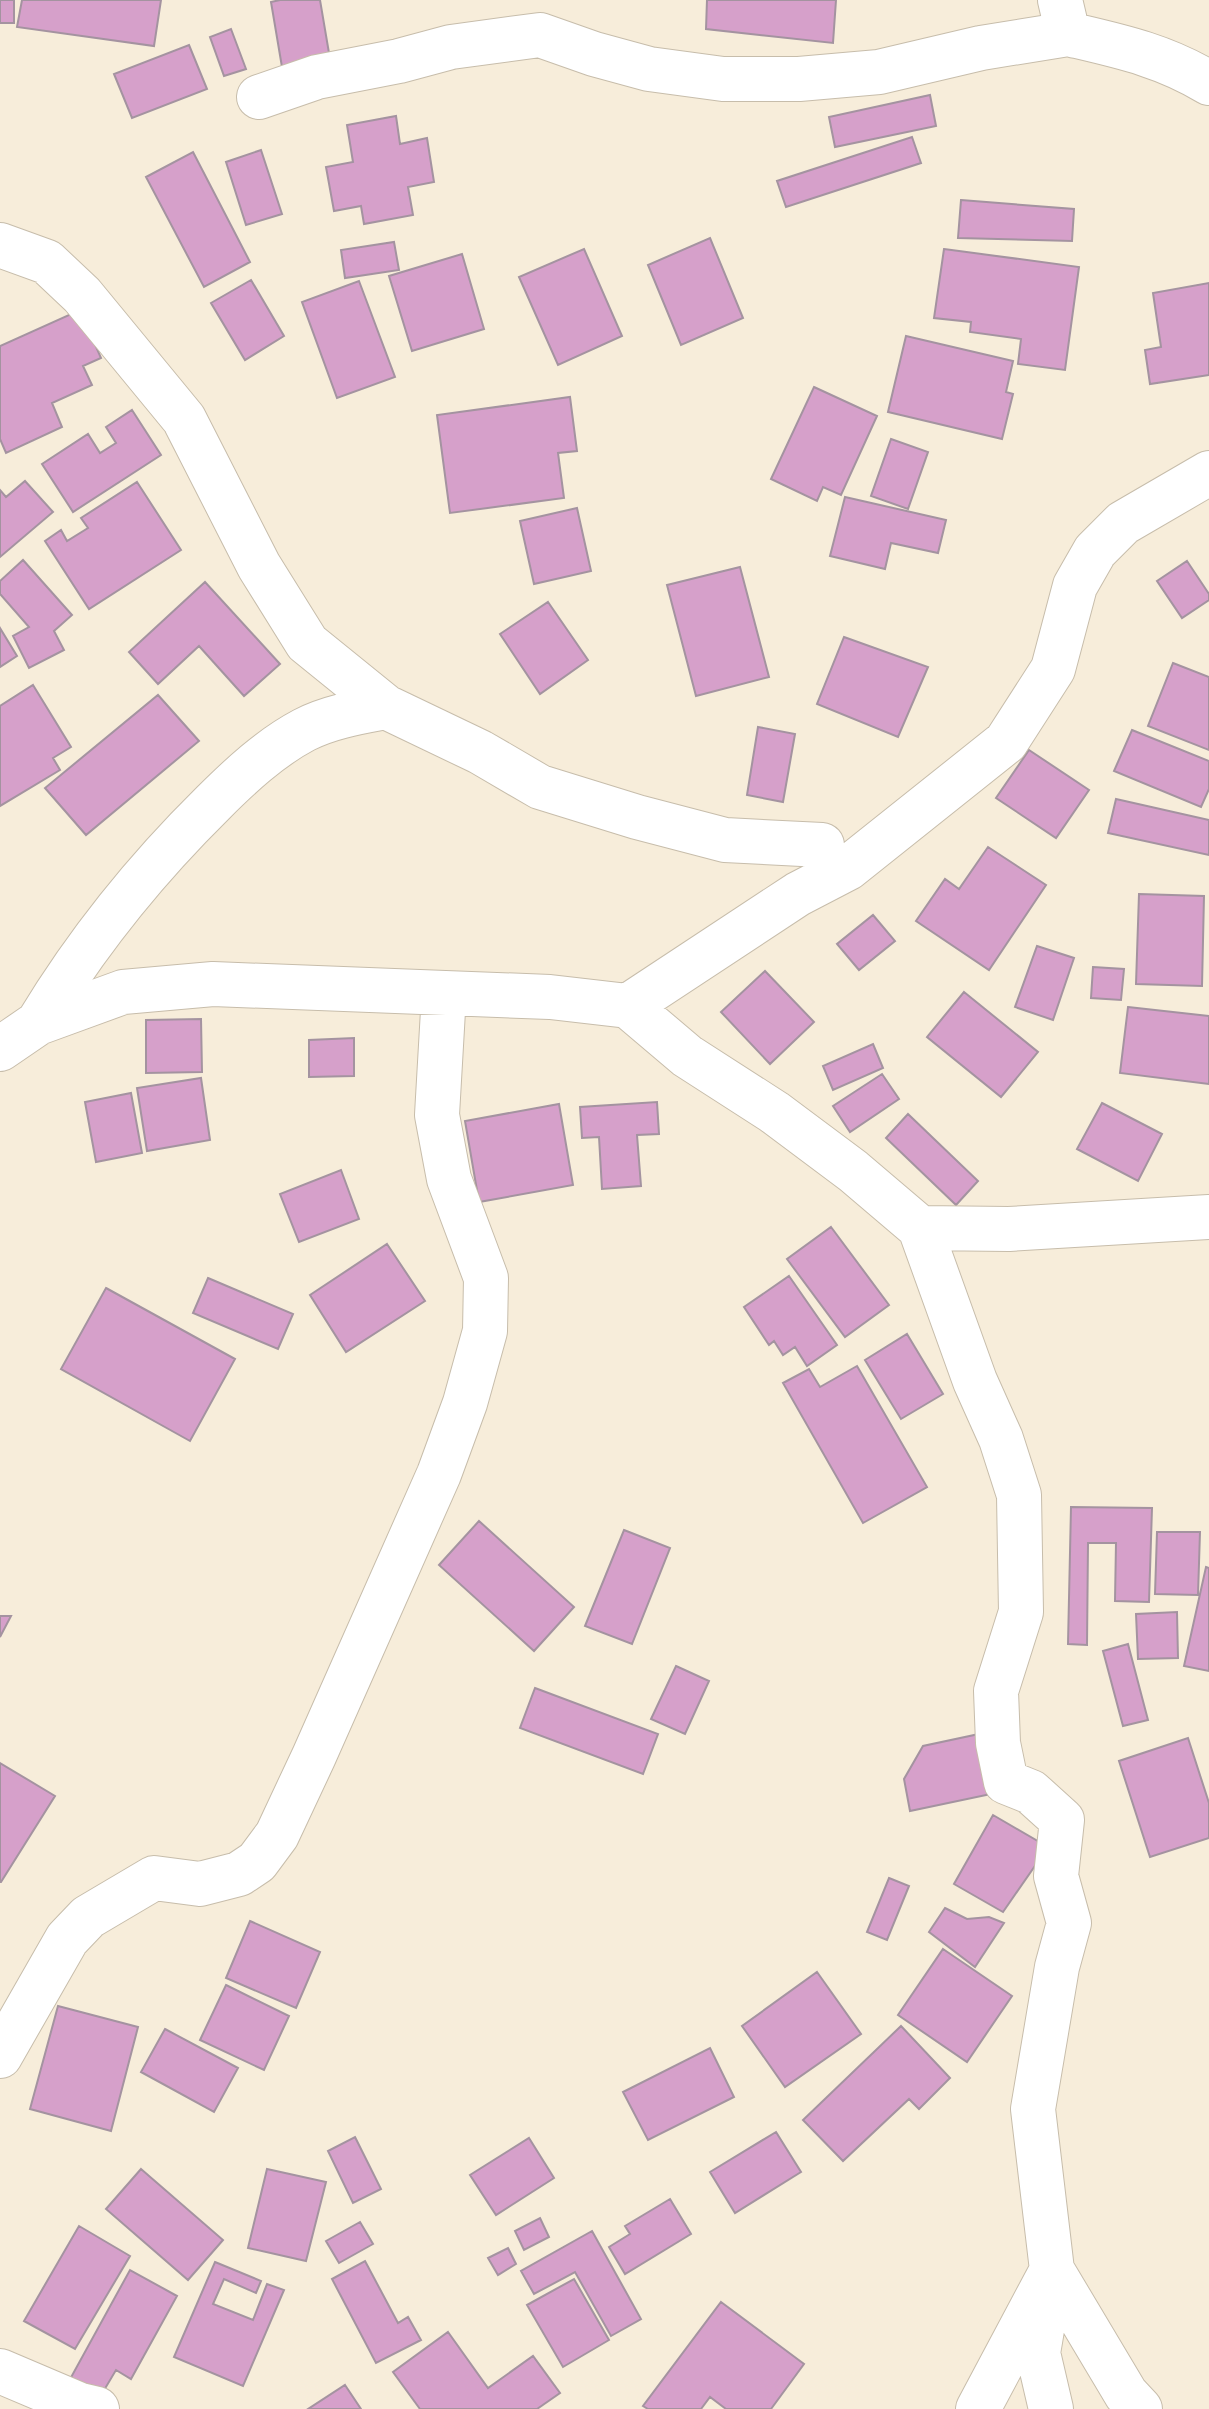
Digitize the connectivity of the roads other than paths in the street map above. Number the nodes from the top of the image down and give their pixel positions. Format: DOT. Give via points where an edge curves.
graph roads {
  1 [pos="1064,17"];
  2 [pos="1209,83"];
  3 [pos="259,97"];
  4 [pos="0,245"];
  5 [pos="1209,473"];
  6 [pos="386,707"];
  7 [pos="822,845"];
  8 [pos="444,993"];
  9 [pos="628,1006"];
  10 [pos="38,1023"];
  11 [pos="0,1049"];
  12 [pos="1209,1217"];
  13 [pos="920,1228"];
  14 [pos="0,2056"];
  15 [pos="1052,2270"];
  16 [pos="0,2371"];
  17 [pos="97,2409"];
  18 [pos="978,2409"];
  19 [pos="1051,2409"];
  20 [pos="1140,2409"];
  1 -- 2 [label="street"];
  1 -- 3 [label="street" via="981,48 879,72 723,79 649,69 540,35 451,47 317,77"];
  4 -- 6 [label="street" via="47,262 82,295 184,419 259,566 307,643"];
  5 -- 9 [label="street" via="1123,523 1095,551 1075,586 1053,669 1006,742 848,868 798,894"];
  6 -- 7 [label="street" via="540,787 725,840"];
  6 -- 10 [label="street" via="304,731 235,781 135,887 72,967"];
  8 -- 9 [label="street"];
  8 -- 10 [label="street" via="213,984 123,992"];
  8 -- 14 [label="street" via="437,1115 449,1179 486,1278 485,1331 439,1474 277,1835 257,1862 239,1874 200,1884 154,1878 88,1917 67,1939"];
  9 -- 13 [label="street" via="687,1056 853,1171"];
  10 -- 11 [label="street"];
  12 -- 13 [label="street" via="1009,1229"];
  13 -- 15 [label="street" via="1019,1495 1021,1612 996,1691 1006,1782 1031,1792 1062,1820 1056,1876 1069,1923 1033,2109"];
  15 -- 18 [label="street"];
  15 -- 19 [label="street" via="1038,2353"];
  15 -- 20 [label="street"];
  16 -- 17 [label="street"];
}
